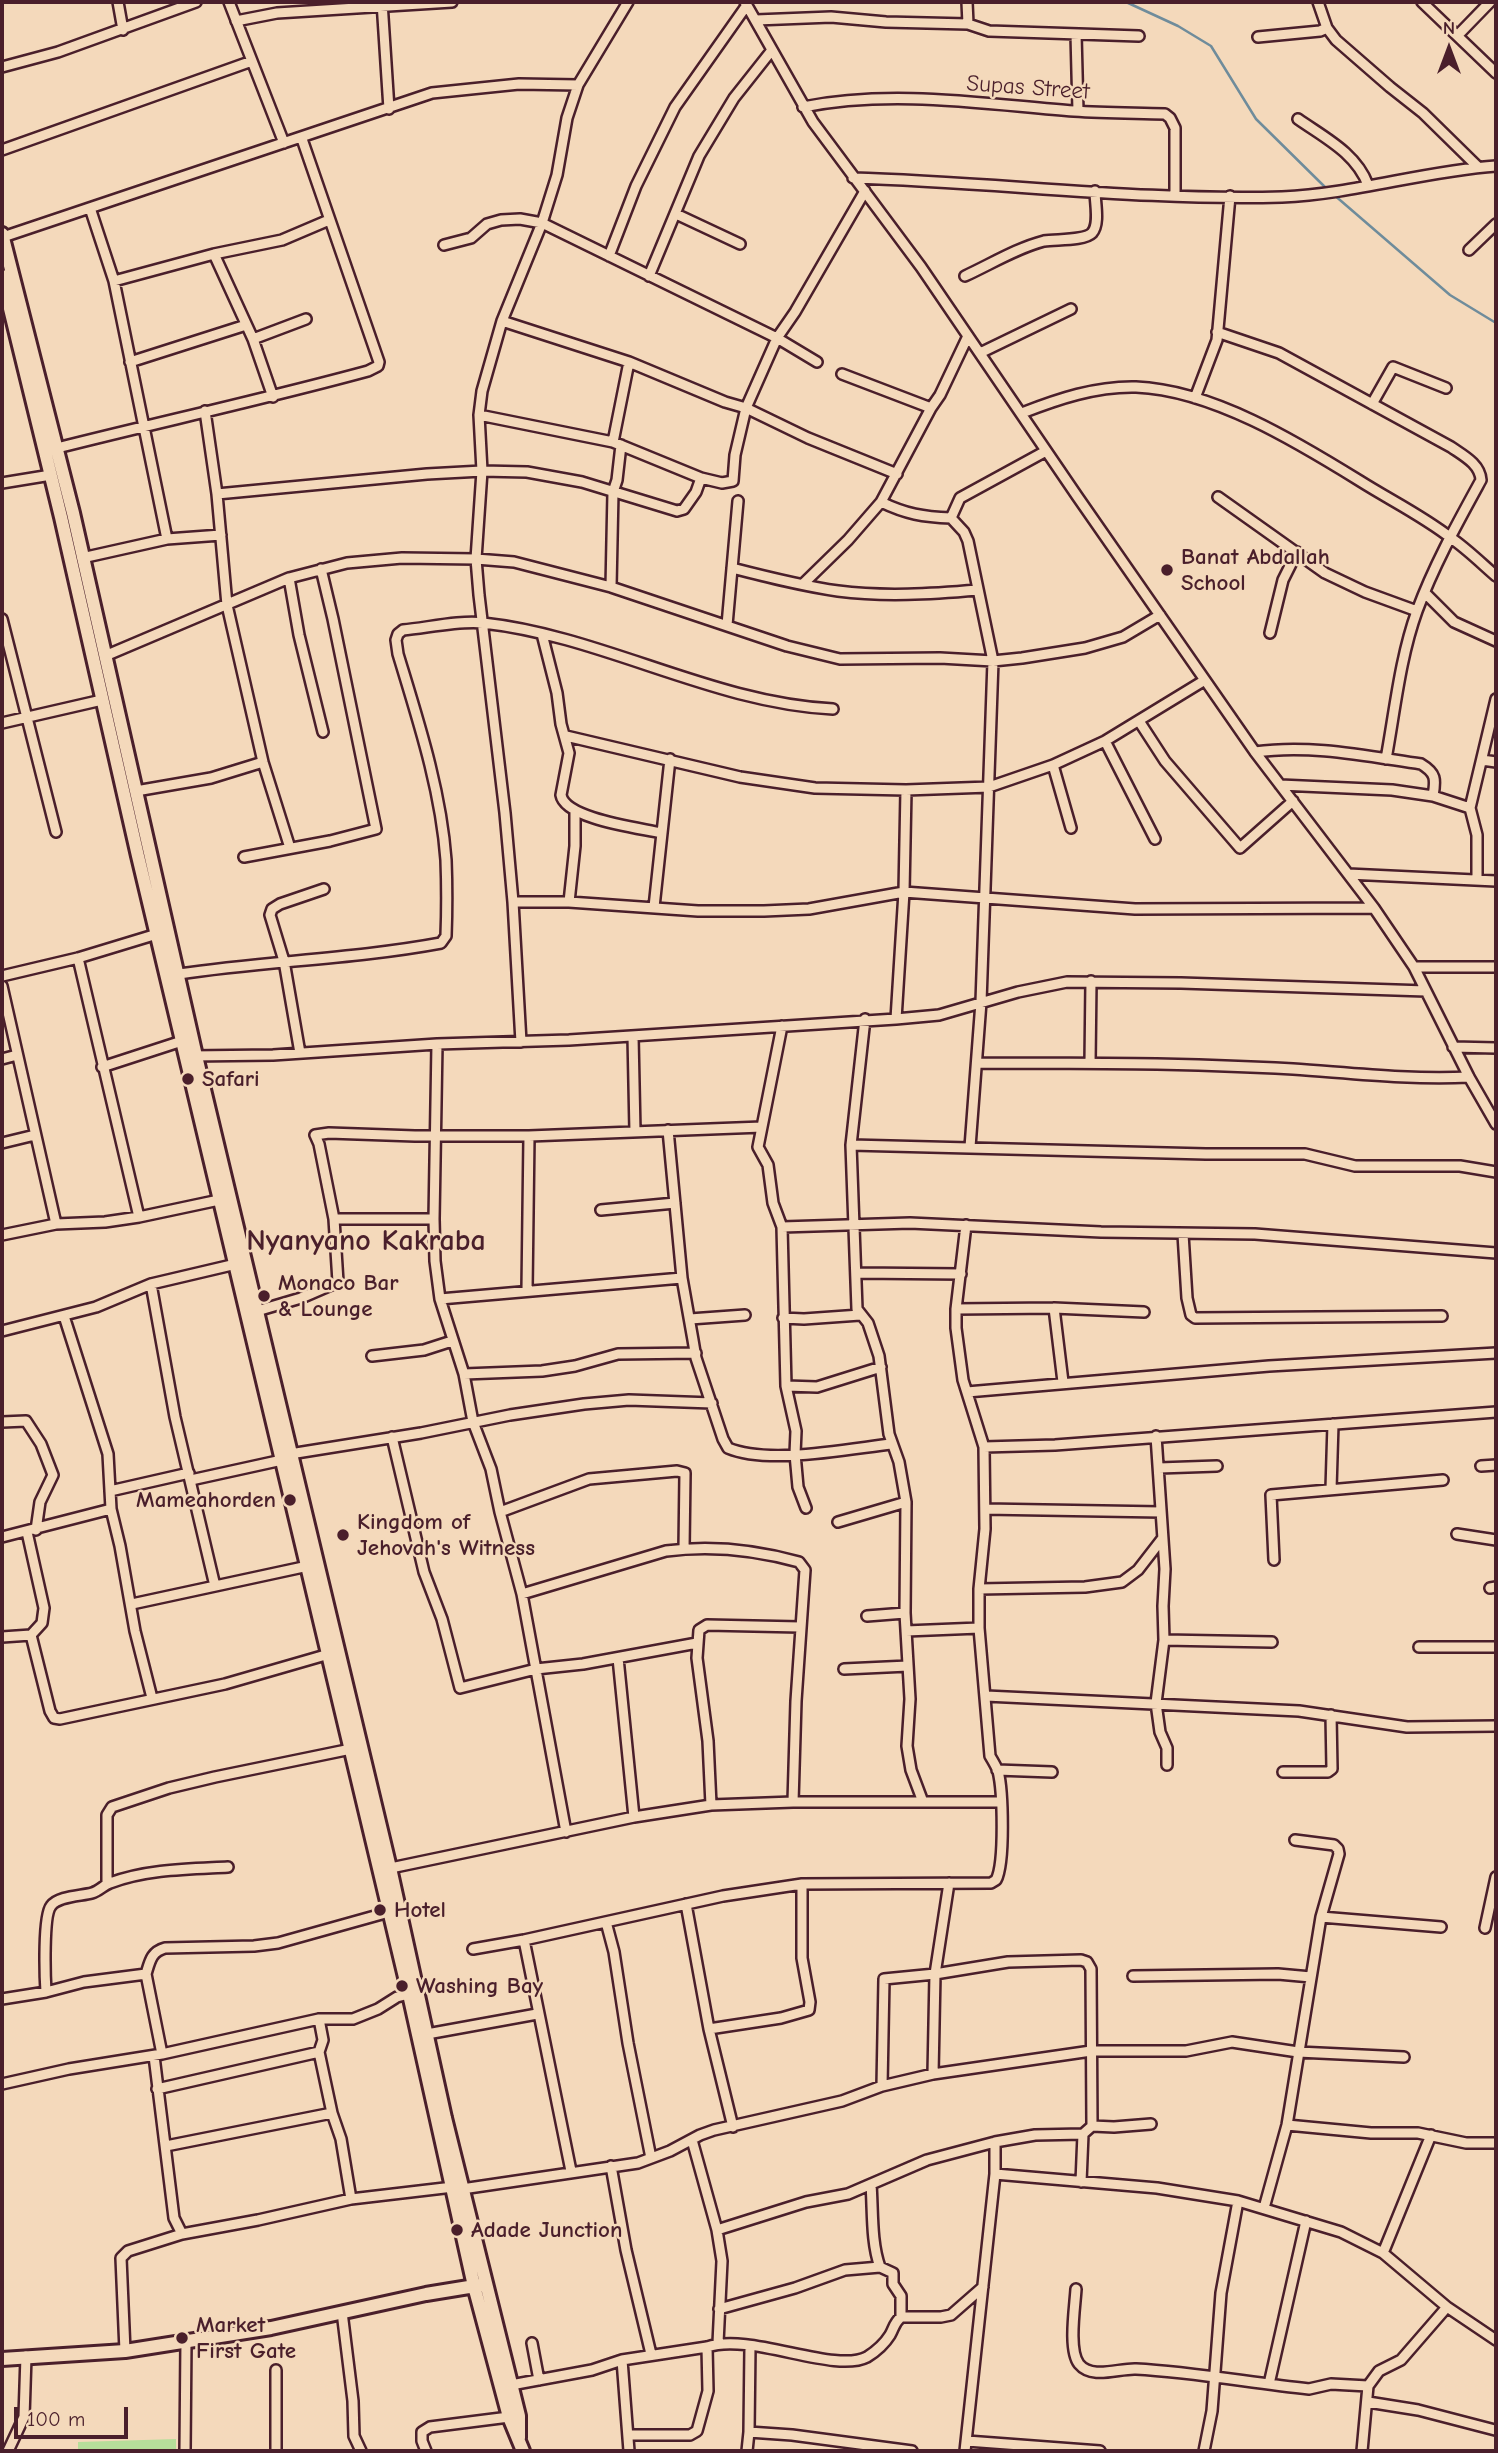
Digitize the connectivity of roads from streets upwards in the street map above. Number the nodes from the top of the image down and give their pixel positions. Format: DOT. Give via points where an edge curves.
graph roads {
  1 [pos="118,2"];
  2 [pos="196,2"];
  3 [pos="229,2"];
  4 [pos="452,2"];
  5 [pos="628,2"];
  6 [pos="967,2"];
  7 [pos="1318,2"];
  8 [pos="1422,2"];
  9 [pos="1490,2"];
  10 [pos="746,3"];
  11 [pos="382,4"];
  12 [pos="755,20"];
  13 [pos="236,22"];
  14 [pos="968,24"];
  15 [pos="1327,28"];
  16 [pos="123,30"];
  17 [pos="1076,34"];
  18 [pos="1458,35"];
  19 [pos="1139,36"];
  20 [pos="1258,37"];
  21 [pos="772,50"];
  22 [pos="252,61"];
  23 [pos="2,67"];
  24 [pos="1496,73"];
  25 [pos="578,85"];
  26 [pos="803,107"];
  27 [pos="389,109"];
  28 [pos="1077,111"];
  29 [pos="1298,119"];
  30 [pos="302,139"];
  31 [pos="284,143"];
  32 [pos="2,150"];
  33 [pos="1496,166"];
  34 [pos="1478,167"];
  35 [pos="853,178"];
  36 [pos="1368,185"];
  37 [pos="865,191"];
  38 [pos="1094,191"];
  39 [pos="1175,196"];
  40 [pos="1230,196"];
  41 [pos="90,208"];
  42 [pos="676,214"];
  43 [pos="328,220"];
  44 [pos="542,223"];
  45 [pos="1496,224"];
  46 [pos="2,235"];
  47 [pos="740,244"];
  48 [pos="443,245"];
  49 [pos="1469,250"];
  50 [pos="214,254"];
  51 [pos="609,256"];
  52 [pos="2,276"];
  53 [pos="649,276"];
  54 [pos="965,276"];
  55 [pos="114,281"];
  56 [pos="4,289"];
  57 [pos="1071,309"];
  58 [pos="306,319"];
  59 [pos="502,321"];
  60 [pos="246,325"];
  61 [pos="1217,332"];
  62 [pos="968,336"];
  63 [pos="777,338"];
  64 [pos="253,339"];
  65 [pos="980,353"];
  66 [pos="130,362"];
  67 [pos="629,362"];
  68 [pos="817,362"];
  69 [pos="842,374"];
  70 [pos="1446,388"];
  71 [pos="273,397"];
  72 [pos="1195,398"];
  73 [pos="1372,404"];
  74 [pos="747,408"];
  75 [pos="931,408"];
  76 [pos="205,411"];
  77 [pos="1022,413"];
  78 [pos="479,415"];
  79 [pos="142,426"];
  80 [pos="617,443"];
  81 [pos="57,448"];
  82 [pos="1046,451"];
  83 [pos="482,471"];
  84 [pos="51,474"];
  85 [pos="897,474"];
  86 [pos="701,478"];
  87 [pos="2,482"];
  88 [pos="613,492"];
  89 [pos="217,494"];
  90 [pos="1218,497"];
  91 [pos="738,501"];
  92 [pos="881,502"];
  93 [pos="67,515"];
  94 [pos="951,518"];
  95 [pos="221,535"];
  96 [pos="1450,537"];
  97 [pos="167,539"];
  98 [pos="1297,552"];
  99 [pos="82,558"];
  100 [pos="476,559"];
  101 [pos="732,568"];
  102 [pos="321,569"];
  103 [pos="1496,576"];
  104 [pos="289,578"];
  105 [pos="803,584"];
  106 [pos="611,587"];
  107 [pos="978,590"];
  108 [pos="1425,593"];
  109 [pos="227,605"];
  110 [pos="1417,611"];
  111 [pos="1160,615"];
  112 [pos="2,619"];
  113 [pos="481,622"];
  114 [pos="727,625"];
  115 [pos="1270,633"];
  116 [pos="542,634"];
  117 [pos="1496,640"];
  118 [pos="105,656"];
  119 [pos="993,661"];
  120 [pos="1205,680"];
  121 [pos="1496,699"];
  122 [pos="102,700"];
  123 [pos="833,709"];
  124 [pos="27,717"];
  125 [pos="1139,721"];
  126 [pos="2,723"];
  127 [pos="323,732"];
  128 [pos="566,736"];
  129 [pos="1105,741"];
  130 [pos="1255,752"];
  131 [pos="670,759"];
  132 [pos="1386,759"];
  133 [pos="1482,760"];
  134 [pos="263,762"];
  135 [pos="1496,762"];
  136 [pos="1053,765"];
  137 [pos="1280,785"];
  138 [pos="989,787"];
  139 [pos="906,790"];
  140 [pos="136,791"];
  141 [pos="1433,796"];
  142 [pos="1293,801"];
  143 [pos="1470,808"];
  144 [pos="575,811"];
  145 [pos="1071,828"];
  146 [pos="56,832"];
  147 [pos="661,833"];
  148 [pos="1155,839"];
  149 [pos="290,848"];
  150 [pos="244,857"];
  151 [pos="1348,874"];
  152 [pos="1476,880"];
  153 [pos="1496,881"];
  154 [pos="324,889"];
  155 [pos="904,892"];
  156 [pos="985,898"];
  157 [pos="513,902"];
  158 [pos="569,902"];
  159 [pos="654,907"];
  160 [pos="1374,908"];
  161 [pos="157,934"];
  162 [pos="78,958"];
  163 [pos="284,961"];
  164 [pos="1414,967"];
  165 [pos="1496,967"];
  166 [pos="178,974"];
  167 [pos="2,976"];
  168 [pos="1091,981"];
  169 [pos="2,986"];
  170 [pos="1426,991"];
  171 [pos="981,1002"];
  172 [pos="865,1019"];
  173 [pos="896,1019"];
  174 [pos="782,1026"];
  175 [pos="633,1036"];
  176 [pos="182,1041"];
  177 [pos="521,1042"];
  178 [pos="438,1044"];
  179 [pos="1453,1047"];
  180 [pos="1496,1048"];
  181 [pos="300,1053"];
  182 [pos="17,1055"];
  183 [pos="191,1056"];
  184 [pos="2,1059"];
  185 [pos="977,1063"];
  186 [pos="1090,1063"];
  187 [pos="102,1067"];
  188 [pos="1469,1076"];
  189 [pos="1496,1124"];
  190 [pos="762,1127"];
  191 [pos="668,1130"];
  192 [pos="635,1132"];
  193 [pos="35,1135"];
  194 [pos="434,1135"];
  195 [pos="529,1136"];
  196 [pos="2,1143"];
  197 [pos="851,1144"];
  198 [pos="971,1147"];
  199 [pos="1496,1172"];
  200 [pos="219,1200"];
  201 [pos="675,1203"];
  202 [pos="601,1210"];
  203 [pos="139,1217"];
  204 [pos="334,1219"];
  205 [pos="434,1219"];
  206 [pos="56,1224"];
  207 [pos="853,1225"];
  208 [pos="966,1226"];
  209 [pos="782,1227"];
  210 [pos="1183,1234"];
  211 [pos="2,1235"];
  212 [pos="1496,1253"];
  213 [pos="236,1264"];
  214 [pos="857,1273"];
  215 [pos="961,1274"];
  216 [pos="682,1278"];
  217 [pos="151,1284"];
  218 [pos="527,1290"];
  219 [pos="440,1299"];
  220 [pos="1054,1308"];
  221 [pos="956,1309"];
  222 [pos="257,1311"];
  223 [pos="1144,1312"];
  224 [pos="745,1315"];
  225 [pos="860,1315"];
  226 [pos="64,1316"];
  227 [pos="1442,1316"];
  228 [pos="783,1318"];
  229 [pos="690,1319"];
  230 [pos="2,1331"];
  231 [pos="452,1341"];
  232 [pos="696,1353"];
  233 [pos="1496,1353"];
  234 [pos="372,1356"];
  235 [pos="881,1367"];
  236 [pos="464,1374"];
  237 [pos="1063,1382"];
  238 [pos="786,1386"];
  239 [pos="967,1392"];
  240 [pos="712,1404"];
  241 [pos="1496,1412"];
  242 [pos="2,1422"];
  243 [pos="473,1422"];
  244 [pos="1333,1424"];
  245 [pos="1156,1436"];
  246 [pos="392,1437"];
  247 [pos="891,1444"];
  248 [pos="984,1447"];
  249 [pos="795,1454"];
  250 [pos="286,1457"];
  251 [pos="1496,1465"];
  252 [pos="1217,1466"];
  253 [pos="1481,1466"];
  254 [pos="1159,1468"];
  255 [pos="190,1476"];
  256 [pos="1443,1480"];
  257 [pos="1331,1489"];
  258 [pos="110,1491"];
  259 [pos="906,1502"];
  260 [pos="806,1508"];
  261 [pos="111,1509"];
  262 [pos="985,1509"];
  263 [pos="500,1512"];
  264 [pos="1161,1512"];
  265 [pos="838,1522"];
  266 [pos="32,1531"];
  267 [pos="1457,1534"];
  268 [pos="2,1537"];
  269 [pos="1162,1539"];
  270 [pos="1496,1540"];
  271 [pos="684,1549"];
  272 [pos="1274,1560"];
  273 [pos="308,1566"];
  274 [pos="215,1586"];
  275 [pos="979,1589"];
  276 [pos="522,1594"];
  277 [pos="132,1604"];
  278 [pos="905,1613"];
  279 [pos="867,1616"];
  280 [pos="800,1627"];
  281 [pos="979,1628"];
  282 [pos="906,1631"];
  283 [pos="31,1635"];
  284 [pos="2,1637"];
  285 [pos="1164,1640"];
  286 [pos="1272,1642"];
  287 [pos="697,1643"];
  288 [pos="1419,1647"];
  289 [pos="1496,1647"];
  290 [pos="328,1654"];
  291 [pos="618,1657"];
  292 [pos="908,1666"];
  293 [pos="536,1669"];
  294 [pos="844,1670"];
  295 [pos="986,1696"];
  296 [pos="152,1698"];
  297 [pos="1156,1703"];
  298 [pos="1331,1715"];
  299 [pos="1496,1726"];
  300 [pos="351,1749"];
  301 [pos="1167,1765"];
  302 [pos="998,1770"];
  303 [pos="1283,1772"];
  304 [pos="1052,1773"];
  305 [pos="793,1802"];
  306 [pos="923,1802"];
  307 [pos="1001,1802"];
  308 [pos="710,1805"];
  309 [pos="634,1817"];
  310 [pos="566,1832"];
  311 [pos="1295,1840"];
  312 [pos="228,1867"];
  313 [pos="384,1869"];
  314 [pos="1496,1877"];
  315 [pos="107,1884"];
  316 [pos="802,1884"];
  317 [pos="948,1884"];
  318 [pos="686,1904"];
  319 [pos="389,1912"];
  320 [pos="1321,1917"];
  321 [pos="606,1922"];
  322 [pos="1441,1927"];
  323 [pos="1485,1928"];
  324 [pos="524,1940"];
  325 [pos="473,1948"];
  326 [pos="146,1974"];
  327 [pos="935,1974"];
  328 [pos="1133,1976"];
  329 [pos="1311,1977"];
  330 [pos="46,1992"];
  331 [pos="409,1994"];
  332 [pos="2,1999"];
  333 [pos="537,2014"];
  334 [pos="319,2019"];
  335 [pos="709,2029"];
  336 [pos="427,2034"];
  337 [pos="1091,2051"];
  338 [pos="319,2052"];
  339 [pos="1298,2052"];
  340 [pos="158,2055"];
  341 [pos="1404,2057"];
  342 [pos="933,2074"];
  343 [pos="2,2084"];
  344 [pos="882,2086"];
  345 [pos="157,2088"];
  346 [pos="332,2113"];
  347 [pos="1151,2124"];
  348 [pos="1287,2125"];
  349 [pos="1092,2126"];
  350 [pos="733,2127"];
  351 [pos="1083,2134"];
  352 [pos="1431,2135"];
  353 [pos="692,2140"];
  354 [pos="995,2142"];
  355 [pos="1496,2143"];
  356 [pos="166,2146"];
  357 [pos="651,2158"];
  358 [pos="611,2166"];
  359 [pos="571,2171"];
  360 [pos="995,2175"];
  361 [pos="1081,2182"];
  362 [pos="871,2184"];
  363 [pos="458,2188"];
  364 [pos="351,2199"];
  365 [pos="1238,2201"];
  366 [pos="1265,2208"];
  367 [pos="1306,2221"];
  368 [pos="717,2230"];
  369 [pos="182,2234"];
  370 [pos="1383,2253"];
  371 [pos="880,2267"];
  372 [pos="480,2285"];
  373 [pos="983,2287"];
  374 [pos="1076,2289"];
  375 [pos="1447,2307"];
  376 [pos="719,2309"];
  377 [pos="342,2312"];
  378 [pos="901,2317"];
  379 [pos="1496,2340"];
  380 [pos="186,2341"];
  381 [pos="532,2343"];
  382 [pos="718,2343"];
  383 [pos="750,2346"];
  384 [pos="707,2347"];
  385 [pos="125,2351"];
  386 [pos="651,2354"];
  387 [pos="26,2356"];
  388 [pos="2,2358"];
  389 [pos="622,2360"];
  390 [pos="276,2371"];
  391 [pos="1214,2376"];
  392 [pos="539,2380"];
  393 [pos="1269,2384"];
  394 [pos="511,2385"];
  395 [pos="1368,2386"];
  396 [pos="1368,2402"];
  397 [pos="509,2417"];
  398 [pos="1495,2430"];
  399 [pos="750,2432"];
  400 [pos="628,2435"];
  401 [pos="521,2445"];
  402 [pos="966,2446"];
  403 [pos="8,2451"];
  404 [pos="185,2451"];
  405 [pos="276,2451"];
  406 [pos="361,2451"];
  407 [pos="426,2451"];
  408 [pos="629,2451"];
  409 [pos="747,2451"];
  410 [pos="912,2451"];
  411 [pos="1100,2451"];
  412 [pos="1204,2451"];
  413 [pos="1362,2451"];
  1 -- 16 [label="street"];
  2 -- 16 [label="street"];
  3 -- 13 [label="street"];
  4 -- 11 [label="street"];
  5 -- 25 [label="street"];
  6 -- 14 [label="street"];
  7 -- 15 [label="street"];
  8 -- 18 [label="street"];
  9 -- 18 [label="street"];
  10 -- 12 [label="street"];
  10 -- 51 [label="street" via="675,107 636,186"];
  11 -- 13 [label="street" via="277,13"];
  11 -- 27 [label="street"];
  12 -- 14 [label="street"];
  12 -- 21 [label="street"];
  13 -- 22 [label="street"];
  14 -- 17 [label="street" via="989,31"];
  15 -- 20 [label="street"];
  15 -- 34 [label="street"];
  16 -- 23 [label="street"];
  17 -- 19 [label="street"];
  17 -- 28 [label="street"];
  18 -- 24 [label="street"];
  21 -- 26 [label="street"];
  21 -- 42 [label="street" via="734,98 699,156"];
  22 -- 31 [label="street"];
  22 -- 32 [label="street"];
  25 -- 27 [label="street" via="474,87 432,93"];
  25 -- 44 [label="street"];
  26 -- 28 [label="street, Supas Street" via="849,99 933,100"];
  26 -- 35 [label="street"];
  27 -- 30 [label="street"];
  28 -- 39 [label="street, Supas Street" via="1165,114 1170,118 1175,128"];
  29 -- 36 [label="street" via="1353,158"];
  30 -- 31 [label="street"];
  30 -- 43 [label="street"];
  31 -- 41 [label="street"];
  33 -- 34 [label="street"];
  34 -- 36 [label="street"];
  35 -- 37 [label="street"];
  35 -- 38 [label="street"];
  36 -- 40 [label="street" via="1282,197"];
  37 -- 62 [label="street"];
  37 -- 63 [label="street"];
  38 -- 39 [label="street"];
  38 -- 54 [label="street" via="1096,225 1088,236 1044,241"];
  39 -- 40 [label="street"];
  40 -- 61 [label="street"];
  41 -- 46 [label="street"];
  41 -- 55 [label="street"];
  42 -- 47 [label="street"];
  42 -- 53 [label="street"];
  43 -- 50 [label="street" via="282,240"];
  43 -- 71 [label="street" via="378,366"];
  44 -- 48 [label="street" via="520,219 487,223 471,238"];
  44 -- 51 [label="street"];
  44 -- 59 [label="street"];
  45 -- 49 [label="street"];
  46 -- 81 [label="street"];
  50 -- 55 [label="street"];
  50 -- 60 [label="street"];
  51 -- 53 [label="street"];
  52 -- 56 [label="street"];
  53 -- 63 [label="street"];
  55 -- 66 [label="street"];
  56 -- 84 [label="street"];
  57 -- 65 [label="street"];
  58 -- 64 [label="street"];
  59 -- 67 [label="street"];
  59 -- 78 [label="street"];
  60 -- 64 [label="street"];
  60 -- 66 [label="street"];
  61 -- 72 [label="street"];
  61 -- 73 [label="street" via="1279,353"];
  62 -- 65 [label="street"];
  62 -- 75 [label="street"];
  63 -- 68 [label="street"];
  63 -- 74 [label="street"];
  64 -- 71 [label="street"];
  65 -- 77 [label="street"];
  66 -- 79 [label="street"];
  67 -- 74 [label="street"];
  67 -- 80 [label="street"];
  69 -- 75 [label="street"];
  70 -- 73 [label="street" via="1392,367"];
  71 -- 76 [label="street"];
  72 -- 77 [label="street" via="1135,387 1107,389"];
  72 -- 96 [label="street" via="1305,447"];
  73 -- 96 [label="street" via="1451,447 1478,468 1481,480"];
  74 -- 85 [label="street"];
  74 -- 86 [label="street" via="733,481"];
  75 -- 85 [label="street"];
  76 -- 79 [label="street"];
  76 -- 89 [label="street"];
  77 -- 82 [label="street"];
  78 -- 80 [label="street"];
  78 -- 83 [label="street"];
  79 -- 81 [label="street"];
  79 -- 97 [label="street"];
  80 -- 86 [label="street"];
  80 -- 88 [label="street"];
  81 -- 93 [label="street"];
  82 -- 94 [label="street" via="960,498"];
  82 -- 111 [label="street"];
  83 -- 88 [label="street" via="553,476"];
  83 -- 89 [label="street"];
  83 -- 100 [label="street"];
  84 -- 87 [label="street"];
  84 -- 93 [label="street"];
  85 -- 92 [label="street"];
  86 -- 88 [label="street" via="684,509 677,511"];
  88 -- 106 [label="street"];
  89 -- 95 [label="street"];
  90 -- 98 [label="street"];
  91 -- 101 [label="street"];
  92 -- 94 [label="street" via="928,519"];
  92 -- 105 [label="street"];
  93 -- 99 [label="street"];
  93 -- 122 [label="street"];
  94 -- 107 [label="street" via="968,541"];
  95 -- 97 [label="street"];
  95 -- 109 [label="street"];
  96 -- 103 [label="street"];
  96 -- 108 [label="street"];
  97 -- 99 [label="street"];
  98 -- 110 [label="street" via="1325,573"];
  98 -- 115 [label="street" via="1283,580"];
  99 -- 118 [label="street"];
  100 -- 102 [label="street" via="369,560"];
  100 -- 106 [label="street" via="514,562"];
  100 -- 113 [label="street"];
  101 -- 105 [label="street"];
  101 -- 114 [label="street"];
  102 -- 104 [label="street"];
  102 -- 149 [label="street" via="376,829"];
  104 -- 109 [label="street"];
  104 -- 127 [label="street"];
  105 -- 107 [label="street" via="877,594"];
  106 -- 114 [label="street"];
  107 -- 119 [label="street"];
  108 -- 110 [label="street"];
  108 -- 117 [label="street" via="1454,622"];
  109 -- 118 [label="street"];
  109 -- 134 [label="street"];
  110 -- 132 [label="street"];
  111 -- 119 [label="street" via="1111,641"];
  111 -- 120 [label="street"];
  112 -- 124 [label="street"];
  113 -- 116 [label="street"];
  113 -- 157 [label="street"];
  113 -- 163 [label="street" via="403,630 396,640 441,825 446,858 444,940 387,953"];
  114 -- 119 [label="street" via="840,659"];
  116 -- 123 [label="street" via="773,702"];
  116 -- 128 [label="street"];
  118 -- 140 [label="street"];
  119 -- 138 [label="street"];
  120 -- 125 [label="street"];
  120 -- 130 [label="street"];
  121 -- 133 [label="street"];
  122 -- 124 [label="street"];
  122 -- 161 [label="street"];
  124 -- 126 [label="street"];
  124 -- 146 [label="street"];
  125 -- 129 [label="street"];
  125 -- 142 [label="street" via="1165,761 1240,848"];
  128 -- 131 [label="street"];
  128 -- 144 [label="street" via="569,753 561,795 562,802"];
  129 -- 136 [label="street"];
  129 -- 148 [label="street"];
  130 -- 132 [label="street" via="1314,749"];
  130 -- 137 [label="street"];
  131 -- 139 [label="street" via="803,787"];
  131 -- 147 [label="street"];
  132 -- 141 [label="street" via="1431,770 1436,781"];
  133 -- 135 [label="street"];
  133 -- 143 [label="street"];
  134 -- 140 [label="street" via="211,778"];
  134 -- 149 [label="street"];
  136 -- 138 [label="street"];
  136 -- 145 [label="street"];
  137 -- 141 [label="street"];
  137 -- 142 [label="street"];
  138 -- 139 [label="street"];
  138 -- 156 [label="street"];
  139 -- 155 [label="street"];
  140 -- 166 [label="street"];
  141 -- 143 [label="street"];
  142 -- 151 [label="street"];
  143 -- 152 [label="street" via="1477,835"];
  144 -- 147 [label="street"];
  144 -- 158 [label="street"];
  147 -- 159 [label="street"];
  149 -- 150 [label="street"];
  151 -- 152 [label="street"];
  151 -- 160 [label="street"];
  152 -- 153 [label="street"];
  154 -- 163 [label="street" via="272,909"];
  155 -- 156 [label="street"];
  155 -- 159 [label="street" via="788,911"];
  155 -- 173 [label="street"];
  156 -- 160 [label="street" via="1135,909"];
  156 -- 171 [label="street"];
  157 -- 158 [label="street"];
  157 -- 177 [label="street"];
  158 -- 159 [label="street"];
  160 -- 164 [label="street"];
  161 -- 162 [label="street"];
  161 -- 176 [label="street"];
  162 -- 167 [label="street"];
  162 -- 187 [label="street"];
  163 -- 166 [label="street"];
  163 -- 181 [label="street"];
  164 -- 165 [label="street"];
  164 -- 170 [label="street"];
  166 -- 183 [label="street"];
  168 -- 170 [label="street"];
  168 -- 171 [label="street" via="1041,986"];
  168 -- 186 [label="street"];
  169 -- 182 [label="street"];
  170 -- 179 [label="street"];
  171 -- 173 [label="street" via="939,1015"];
  171 -- 185 [label="street"];
  172 -- 173 [label="street"];
  172 -- 174 [label="street"];
  172 -- 197 [label="street"];
  174 -- 175 [label="street"];
  174 -- 190 [label="street"];
  175 -- 177 [label="street"];
  175 -- 192 [label="street"];
  176 -- 183 [label="street"];
  176 -- 187 [label="street"];
  177 -- 178 [label="street"];
  178 -- 181 [label="street"];
  178 -- 194 [label="street"];
  179 -- 180 [label="street"];
  179 -- 188 [label="street"];
  181 -- 183 [label="street"];
  182 -- 184 [label="street"];
  182 -- 193 [label="street"];
  183 -- 200 [label="street"];
  183 -- 222 [label="street"];
  185 -- 186 [label="street"];
  185 -- 198 [label="street"];
  186 -- 188 [label="street"];
  187 -- 203 [label="street"];
  188 -- 189 [label="street"];
  190 -- 191 [label="street"];
  190 -- 209 [label="street" via="758,1147 768,1165"];
  191 -- 192 [label="street"];
  191 -- 201 [label="street"];
  192 -- 195 [label="street"];
  193 -- 196 [label="street"];
  193 -- 206 [label="street"];
  194 -- 195 [label="street"];
  194 -- 204 [label="street" via="315,1135"];
  194 -- 205 [label="street"];
  195 -- 218 [label="street"];
  197 -- 198 [label="street"];
  197 -- 207 [label="street"];
  198 -- 199 [label="street" via="1305,1154 1356,1166 1460,1166"];
  200 -- 203 [label="street"];
  200 -- 213 [label="street"];
  201 -- 202 [label="street"];
  201 -- 216 [label="street"];
  203 -- 206 [label="street"];
  204 -- 205 [label="street"];
  204 -- 222 [label="street" via="338,1282"];
  205 -- 219 [label="street"];
  206 -- 211 [label="street"];
  207 -- 208 [label="street"];
  207 -- 209 [label="street"];
  207 -- 214 [label="street"];
  208 -- 210 [label="street"];
  208 -- 215 [label="street"];
  209 -- 228 [label="street"];
  210 -- 212 [label="street" via="1284,1236"];
  210 -- 227 [label="street" via="1187,1298 1195,1318"];
  213 -- 217 [label="street"];
  213 -- 250 [label="street"];
  214 -- 215 [label="street"];
  214 -- 225 [label="street"];
  215 -- 221 [label="street"];
  216 -- 218 [label="street"];
  216 -- 229 [label="street"];
  217 -- 226 [label="street"];
  217 -- 255 [label="street"];
  218 -- 219 [label="street"];
  219 -- 231 [label="street"];
  220 -- 221 [label="street"];
  220 -- 223 [label="street"];
  220 -- 237 [label="street"];
  221 -- 239 [label="street" via="958,1351"];
  222 -- 250 [label="street"];
  224 -- 229 [label="street"];
  225 -- 228 [label="street"];
  225 -- 235 [label="street" via="872,1332"];
  226 -- 230 [label="street"];
  226 -- 258 [label="street" via="108,1454"];
  228 -- 238 [label="street"];
  229 -- 232 [label="street"];
  231 -- 234 [label="street" via="425,1350"];
  231 -- 236 [label="street"];
  232 -- 236 [label="street" via="618,1354 542,1371"];
  232 -- 240 [label="street"];
  233 -- 237 [label="street"];
  235 -- 238 [label="street" via="817,1387"];
  235 -- 247 [label="street"];
  236 -- 243 [label="street"];
  237 -- 239 [label="street"];
  238 -- 249 [label="street" via="796,1431"];
  239 -- 248 [label="street"];
  240 -- 243 [label="street" via="610,1401"];
  240 -- 249 [label="street" via="728,1448 759,1455"];
  241 -- 244 [label="street"];
  242 -- 266 [label="street" via="26,1421 50,1464 53,1475"];
  243 -- 246 [label="street"];
  243 -- 263 [label="street" via="491,1469"];
  244 -- 245 [label="street"];
  244 -- 257 [label="street"];
  245 -- 248 [label="street"];
  245 -- 254 [label="street"];
  246 -- 250 [label="street"];
  246 -- 293 [label="street" via="424,1572 460,1688"];
  247 -- 249 [label="street"];
  247 -- 259 [label="street"];
  248 -- 262 [label="street"];
  249 -- 260 [label="street" via="798,1487"];
  250 -- 255 [label="street"];
  250 -- 273 [label="street"];
  250 -- 313 [label="street"];
  251 -- 253 [label="street"];
  252 -- 254 [label="street"];
  254 -- 264 [label="street"];
  255 -- 258 [label="street"];
  255 -- 274 [label="street"];
  256 -- 257 [label="street"];
  257 -- 272 [label="street" via="1271,1495"];
  258 -- 261 [label="street"];
  259 -- 265 [label="street"];
  259 -- 278 [label="street"];
  261 -- 266 [label="street"];
  261 -- 277 [label="street"];
  262 -- 264 [label="street"];
  262 -- 275 [label="street"];
  263 -- 271 [label="street" via="589,1479 677,1471 685,1473"];
  263 -- 276 [label="street"];
  264 -- 269 [label="street"];
  266 -- 268 [label="street"];
  266 -- 283 [label="street" via="44,1608 42,1623"];
  267 -- 270 [label="street"];
  269 -- 275 [label="street" via="1138,1570 1122,1582"];
  269 -- 285 [label="street"];
  271 -- 276 [label="street"];
  271 -- 280 [label="street" via="738,1550 799,1562 805,1570"];
  273 -- 274 [label="street"];
  273 -- 290 [label="street"];
  274 -- 277 [label="street"];
  275 -- 281 [label="street"];
  276 -- 293 [label="street"];
  277 -- 296 [label="street"];
  278 -- 279 [label="street"];
  278 -- 282 [label="street"];
  280 -- 287 [label="street" via="707,1625 699,1630"];
  280 -- 305 [label="street"];
  281 -- 282 [label="street"];
  281 -- 295 [label="street"];
  282 -- 292 [label="street"];
  283 -- 284 [label="street"];
  283 -- 296 [label="street" via="54,1718"];
  285 -- 286 [label="street"];
  285 -- 297 [label="street"];
  287 -- 291 [label="street"];
  287 -- 308 [label="street"];
  288 -- 289 [label="street"];
  290 -- 296 [label="street" via="225,1684"];
  290 -- 300 [label="street"];
  291 -- 293 [label="street"];
  291 -- 309 [label="street"];
  292 -- 294 [label="street"];
  292 -- 306 [label="street" via="907,1746"];
  293 -- 310 [label="street"];
  295 -- 297 [label="street"];
  295 -- 302 [label="street" via="990,1756"];
  297 -- 298 [label="street"];
  297 -- 301 [label="street"];
  298 -- 299 [label="street" via="1406,1727"];
  298 -- 303 [label="street" via="1332,1769"];
  300 -- 313 [label="street"];
  300 -- 315 [label="street" via="169,1788 112,1807 107,1815"];
  302 -- 304 [label="street"];
  302 -- 307 [label="street"];
  305 -- 306 [label="street"];
  305 -- 308 [label="street"];
  306 -- 307 [label="street"];
  307 -- 317 [label="street" via="996,1880"];
  308 -- 309 [label="street"];
  309 -- 310 [label="street"];
  310 -- 313 [label="street"];
  311 -- 320 [label="street" via="1338,1849"];
  312 -- 315 [label="street" via="165,1871"];
  313 -- 319 [label="street"];
  313 -- 336 [label="street"];
  314 -- 323 [label="street"];
  315 -- 330 [label="street" via="96,1892 51,1905 45,1940"];
  316 -- 317 [label="street"];
  316 -- 318 [label="street"];
  316 -- 335 [label="street" via="802,1958 809,2010"];
  317 -- 327 [label="street"];
  318 -- 321 [label="street"];
  318 -- 335 [label="street"];
  319 -- 326 [label="street" via="278,1943 165,1948 152,1956"];
  319 -- 331 [label="street"];
  320 -- 322 [label="street"];
  320 -- 329 [label="street"];
  321 -- 324 [label="street"];
  321 -- 357 [label="street"];
  324 -- 325 [label="street"];
  324 -- 333 [label="street"];
  326 -- 330 [label="street"];
  326 -- 340 [label="street"];
  327 -- 337 [label="street" via="1008,1962 1087,1962 1091,1969"];
  327 -- 342 [label="street"];
  327 -- 344 [label="street" via="882,1982"];
  328 -- 329 [label="street"];
  329 -- 339 [label="street"];
  330 -- 332 [label="street"];
  331 -- 334 [label="street" via="353,2019"];
  331 -- 363 [label="street"];
  333 -- 336 [label="street"];
  333 -- 359 [label="street"];
  334 -- 338 [label="street" via="323,2040"];
  334 -- 340 [label="street"];
  335 -- 350 [label="street"];
  336 -- 363 [label="street"];
  337 -- 339 [label="street" via="1186,2051 1232,2042"];
  337 -- 342 [label="street"];
  337 -- 349 [label="street"];
  338 -- 345 [label="street"];
  338 -- 346 [label="street"];
  339 -- 341 [label="street"];
  339 -- 348 [label="street"];
  340 -- 343 [label="street"];
  340 -- 345 [label="street"];
  342 -- 344 [label="street"];
  344 -- 350 [label="street" via="842,2101"];
  345 -- 356 [label="street"];
  346 -- 356 [label="street"];
  346 -- 364 [label="street"];
  347 -- 349 [label="street"];
  348 -- 352 [label="street"];
  348 -- 366 [label="street"];
  349 -- 351 [label="street"];
  350 -- 353 [label="street"];
  351 -- 354 [label="street"];
  351 -- 361 [label="street"];
  352 -- 355 [label="street" via="1466,2143"];
  352 -- 370 [label="street"];
  353 -- 357 [label="street"];
  353 -- 368 [label="street"];
  354 -- 360 [label="street"];
  354 -- 362 [label="street" via="927,2161"];
  356 -- 369 [label="street" via="174,2218"];
  357 -- 358 [label="street"];
  358 -- 359 [label="street"];
  358 -- 386 [label="street"];
  359 -- 363 [label="street"];
  360 -- 361 [label="street"];
  360 -- 373 [label="street"];
  361 -- 365 [label="street"];
  362 -- 368 [label="street"];
  362 -- 371 [label="street" via="874,2250"];
  363 -- 364 [label="street"];
  363 -- 372 [label="street"];
  364 -- 369 [label="street"];
  365 -- 366 [label="street"];
  365 -- 391 [label="street" via="1221,2293"];
  366 -- 367 [label="street"];
  367 -- 370 [label="street"];
  367 -- 393 [label="street"];
  368 -- 376 [label="street" via="722,2261"];
  369 -- 385 [label="street" via="128,2251 121,2258"];
  370 -- 375 [label="street"];
  371 -- 376 [label="street" via="845,2270"];
  371 -- 378 [label="street" via="892,2273 901,2296"];
  372 -- 377 [label="street"];
  372 -- 394 [label="street"];
  372 -- 397 [label="street"];
  373 -- 378 [label="street" via="951,2315"];
  373 -- 402 [label="street"];
  374 -- 391 [label="street" via="1074,2354 1085,2369"];
  375 -- 379 [label="street"];
  375 -- 395 [label="street" via="1401,2360 1379,2371"];
  376 -- 382 [label="street"];
  377 -- 380 [label="street"];
  377 -- 406 [label="street" via="354,2436"];
  378 -- 383 [label="street" via="888,2338 857,2360"];
  380 -- 385 [label="street"];
  380 -- 404 [label="street"];
  381 -- 392 [label="street"];
  382 -- 383 [label="street"];
  382 -- 384 [label="street"];
  383 -- 399 [label="street"];
  384 -- 386 [label="street"];
  384 -- 400 [label="street" via="708,2391 697,2431 690,2435"];
  385 -- 387 [label="street"];
  386 -- 389 [label="street"];
  387 -- 388 [label="street"];
  387 -- 403 [label="street" via="24,2417"];
  389 -- 392 [label="street"];
  389 -- 400 [label="street"];
  390 -- 405 [label="street"];
  391 -- 393 [label="street"];
  391 -- 412 [label="street"];
  392 -- 394 [label="street"];
  393 -- 395 [label="street" via="1309,2389 1331,2384"];
  394 -- 401 [label="street"];
  395 -- 396 [label="street"];
  396 -- 398 [label="street"];
  396 -- 413 [label="street"];
  397 -- 401 [label="street"];
  397 -- 407 [label="street" via="430,2427 421,2437"];
  399 -- 409 [label="street"];
  399 -- 410 [label="street"];
  400 -- 408 [label="street"];
  402 -- 411 [label="street"];
}
